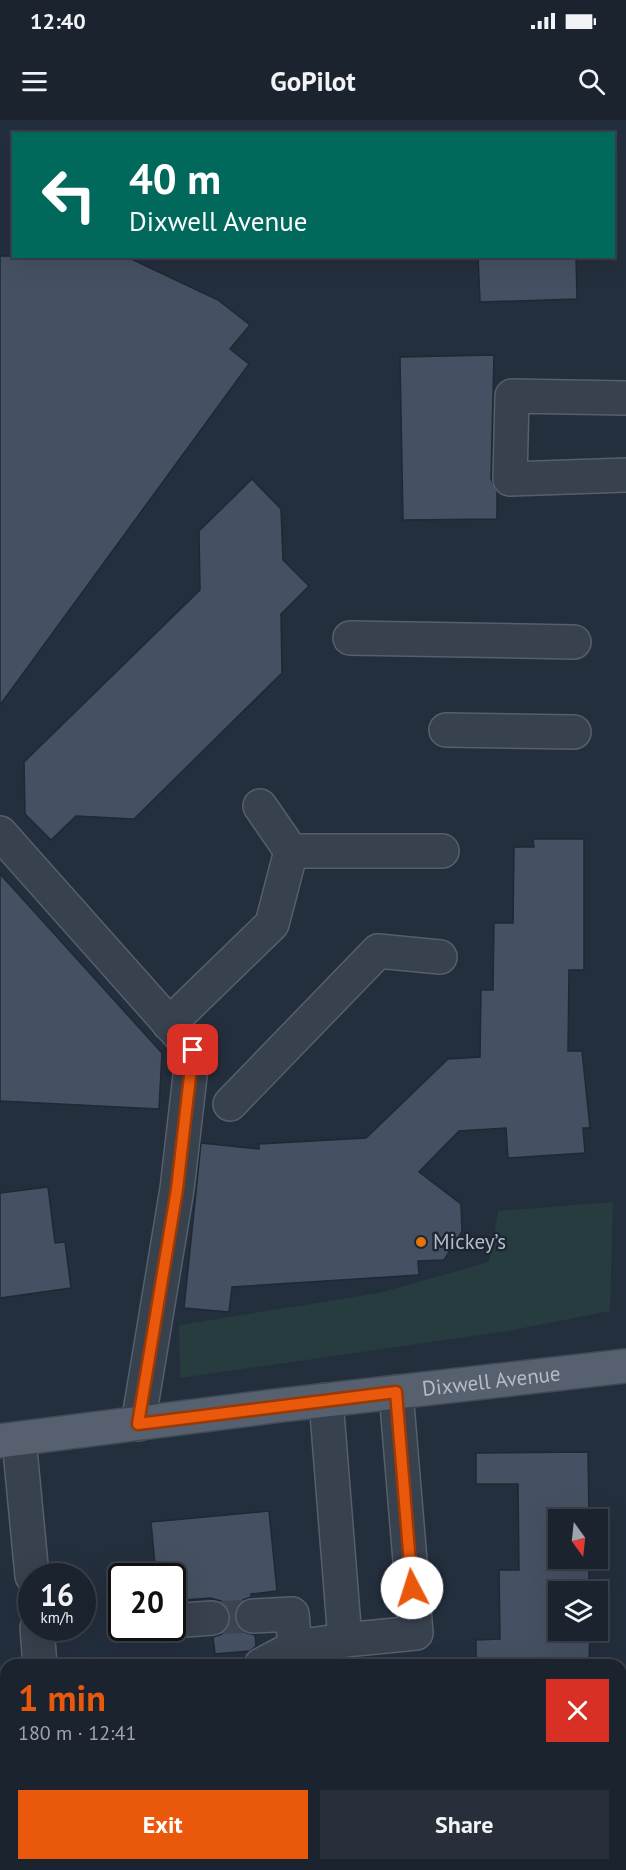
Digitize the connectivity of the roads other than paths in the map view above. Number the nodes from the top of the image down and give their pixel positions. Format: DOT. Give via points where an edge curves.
graph roads {
  1 [pos="626,398"];
  2 [pos="626,475"];
  3 [pos="350,638"];
  4 [pos="574,642"];
  5 [pos="446,730"];
  6 [pos="574,732"];
  7 [pos="260,806"];
  8 [pos="0,833"];
  9 [pos="291,851"];
  10 [pos="442,851"];
  11 [pos="440,957"];
  12 [pos="169,1024"];
  13 [pos="230,1104"];
  14 [pos="626,1366"];
  15 [pos="396,1392"];
  16 [pos="326,1400"];
  17 [pos="138,1424"];
  18 [pos="9,1440"];
  19 [pos="13,1512"];
  20 [pos="28,1563"];
  21 [pos="253,1616"];
  22 [pos="212,1618"];
  23 [pos="186,1620"];
  24 [pos="345,1640"];
  25 [pos="38,1641"];
  26 [pos="295,1647"];
  27 [pos="40,1659"];
  28 [pos="272,1659"];
  1 -- 2 [label="lane" via="512,396 510,479"];
  3 -- 4 [label="lane"];
  5 -- 6 [label="lane"];
  7 -- 9 [label="lane"];
  8 -- 12 [label="lane"];
  9 -- 10 [label="lane"];
  9 -- 12 [label="lane" via="272,924"];
  11 -- 13 [label="lane" via="378,951"];
  12 -- 17 [label="lane" via="193,1050 177,1189"];
  14 -- 15 [label="main road, Dixwell Avenue"];
  15 -- 16 [label="main road, Dixwell Avenue"];
  15 -- 24 [label="lane" via="416,1633"];
  16 -- 17 [label="main road, Dixwell Avenue"];
  16 -- 24 [label="lane"];
  17 -- 18 [label="main road, Dixwell Avenue"];
  18 -- 19 [label="lane"];
  19 -- 20 [label="lane"];
  21 -- 26 [label="lane" via="292,1614"];
  22 -- 23 [label="lane"];
  24 -- 26 [label="lane"];
  25 -- 27 [label="lane"];
  26 -- 28 [label="lane"];
}
